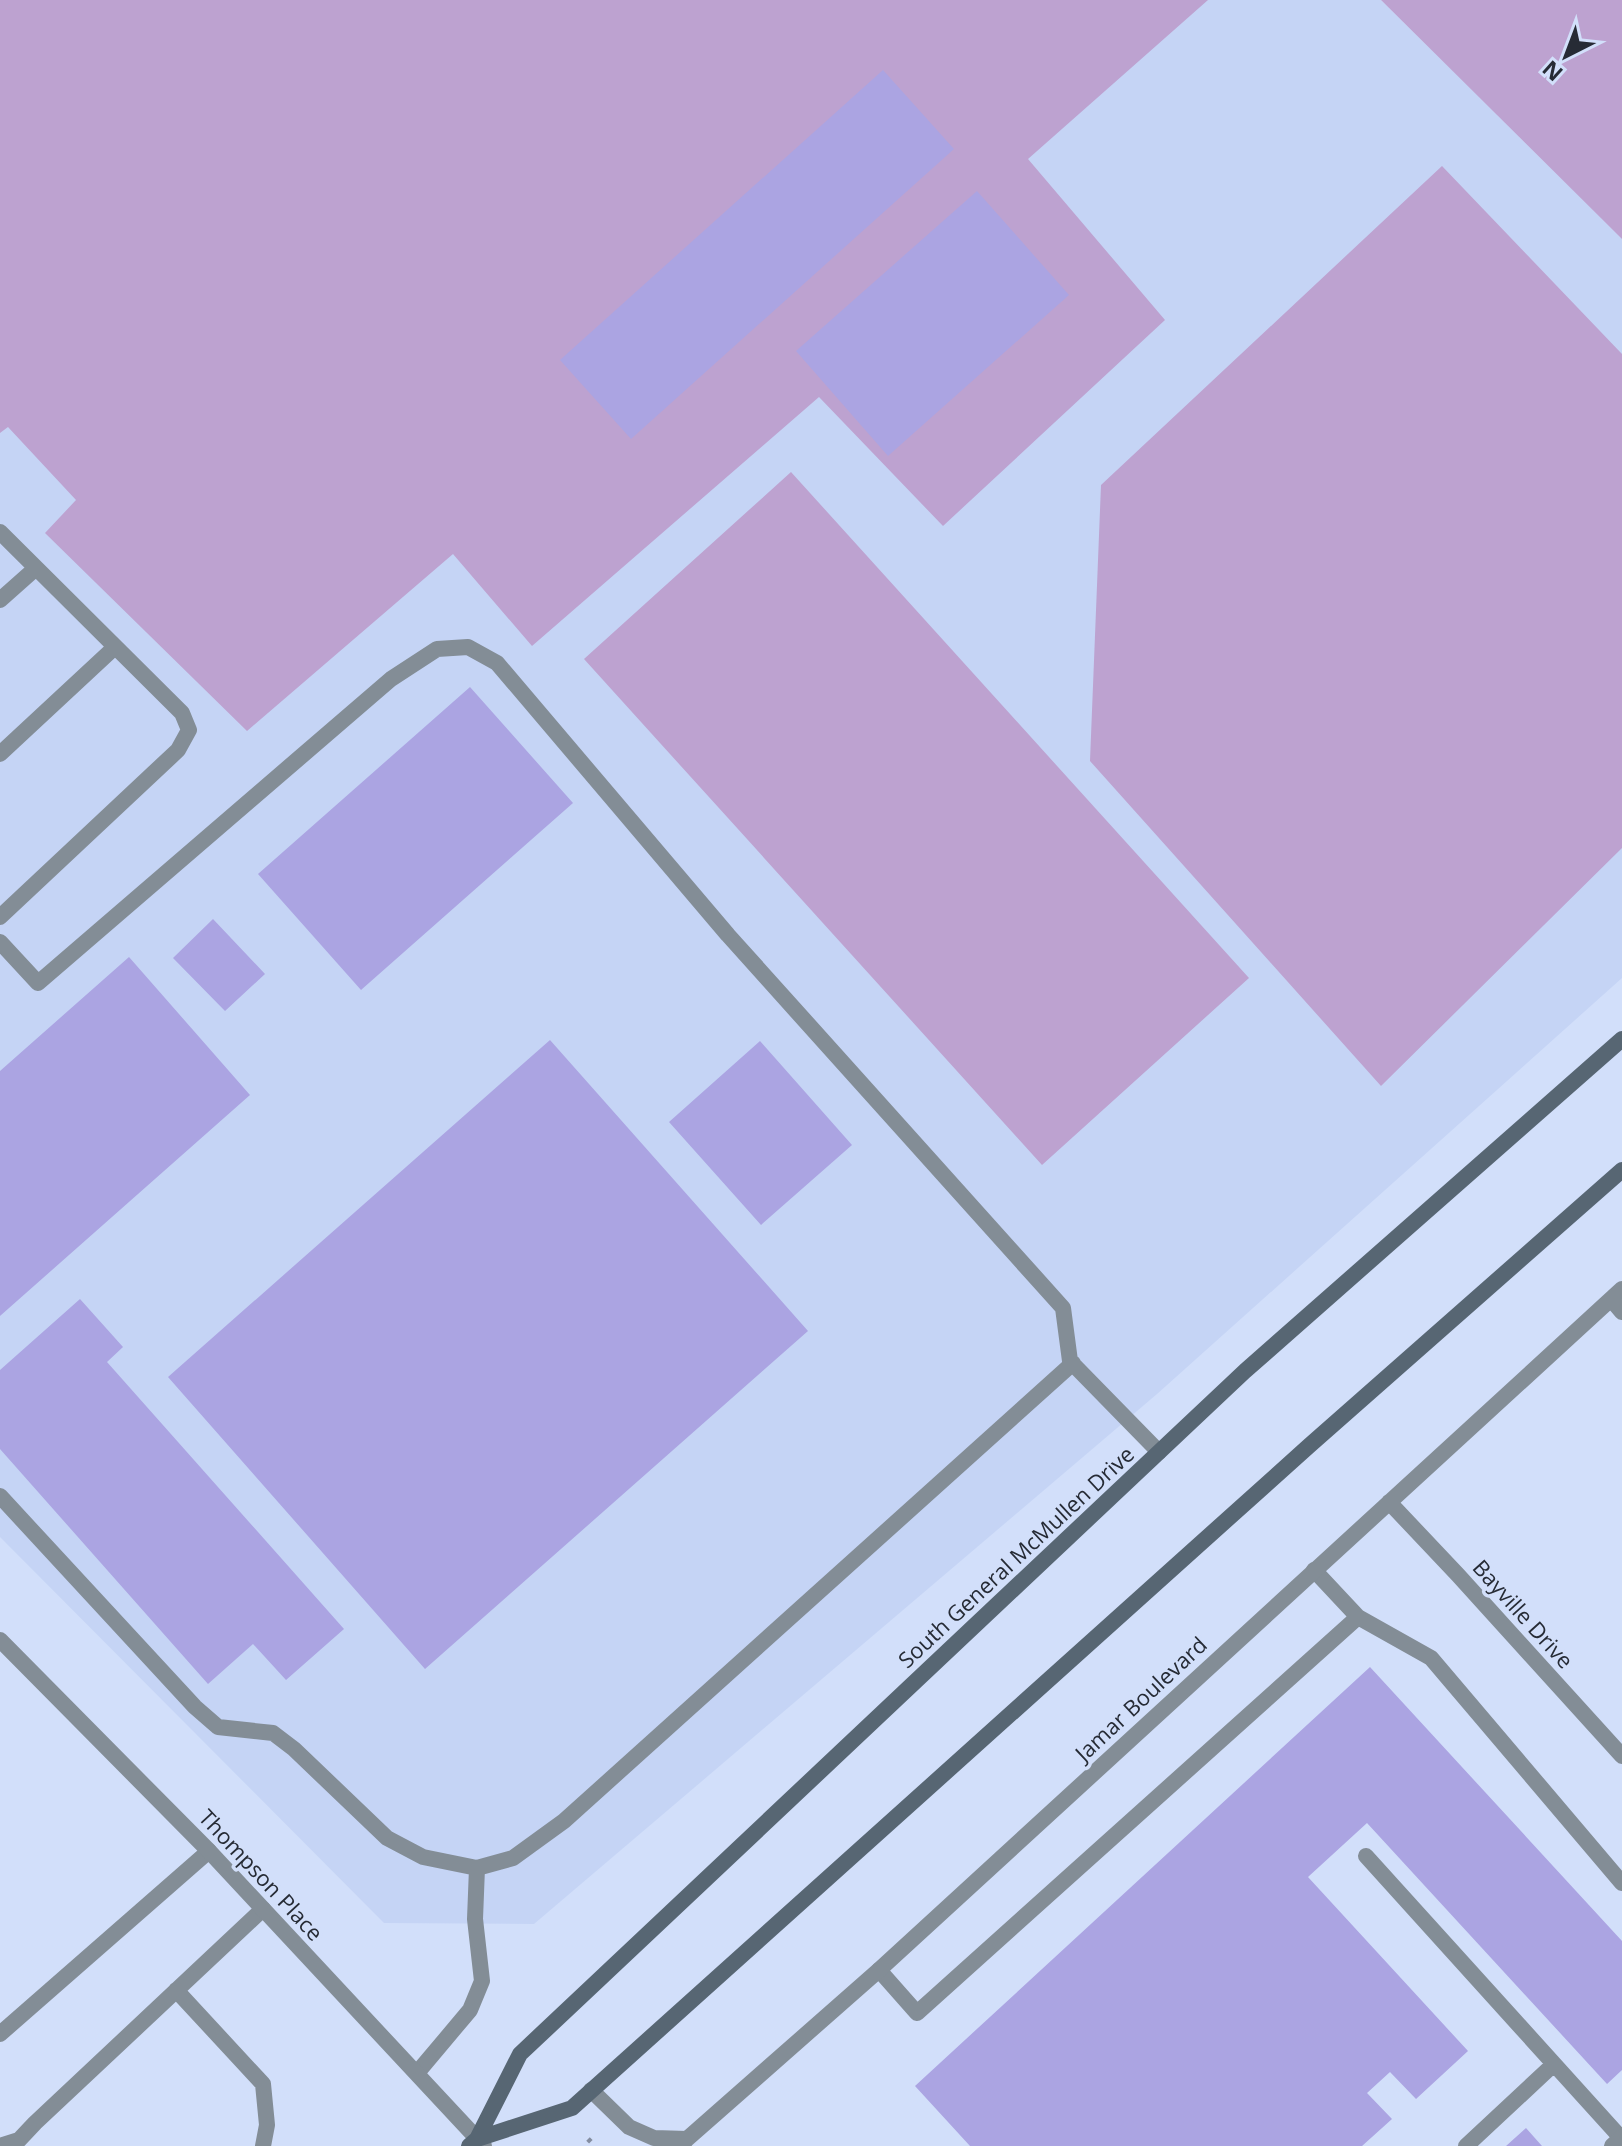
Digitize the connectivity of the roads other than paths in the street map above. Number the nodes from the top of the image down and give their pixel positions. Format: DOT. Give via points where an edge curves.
graph roads {
  1 [pos="0,532"];
  2 [pos="36,568"];
  3 [pos="0,600"];
  4 [pos="115,647"];
  5 [pos="0,754"];
  6 [pos="0,917"];
  7 [pos="0,942"];
  8 [pos="1622,1039"];
  9 [pos="1622,1170"];
  10 [pos="1618,1300"];
  11 [pos="1073,1363"];
  12 [pos="1159,1452"];
  13 [pos="0,1496"];
  14 [pos="1389,1502"];
  15 [pos="1314,1570"];
  16 [pos="1358,1617"];
  17 [pos="0,1640"];
  18 [pos="1622,1756"];
  19 [pos="209,1851"];
  20 [pos="1366,1856"];
  21 [pos="477,1868"];
  22 [pos="1622,1883"];
  23 [pos="263,1909"];
  24 [pos="879,1970"];
  25 [pos="176,1990"];
  26 [pos="0,2034"];
  27 [pos="1554,2064"];
  28 [pos="417,2073"];
  29 [pos="591,2090"];
  30 [pos="1622,2138"];
  31 [pos="684,2142"];
  32 [pos="477,2144"];
  33 [pos="0,2146"];
  34 [pos="263,2146"];
  35 [pos="1466,2146"];
  36 [pos="1612,2146"];
  1 -- 2 [label="street"];
  2 -- 3 [label="street"];
  2 -- 4 [label="street"];
  4 -- 5 [label="street"];
  4 -- 6 [label="street" via="182,713 189,730 178,750"];
  7 -- 11 [label="street" via="38,983 391,679 437,649 468,647 497,663 728,935 1063,1308"];
  8 -- 12 [label="main road, South General McMullen Drive"];
  9 -- 29 [label="main road"];
  10 -- 14 [label="street, Jamar Boulevard"];
  11 -- 12 [label="street"];
  11 -- 21 [label="street" via="564,1821 513,1858"];
  12 -- 32 [label="main road, South General McMullen Drive" via="520,2054"];
  13 -- 21 [label="street" via="218,1727 273,1733 387,1838 423,1857"];
  14 -- 15 [label="street, Jamar Boulevard"];
  14 -- 18 [label="street, Bayville Drive"];
  15 -- 16 [label="street"];
  15 -- 24 [label="street, Jamar Boulevard"];
  16 -- 22 [label="street" via="1431,1658"];
  16 -- 24 [label="street" via="917,2013"];
  17 -- 19 [label="street, Thompson Place"];
  19 -- 23 [label="street, Thompson Place"];
  19 -- 26 [label="street"];
  20 -- 27 [label="street"];
  21 -- 28 [label="street" via="475,1919 482,1981 470,2010"];
  23 -- 25 [label="street"];
  23 -- 28 [label="street, Thompson Place"];
  24 -- 31 [label="street, Jamar Boulevard"];
  25 -- 33 [label="street" via="19,2140"];
  25 -- 34 [label="street" via="263,2084"];
  27 -- 30 [label="street"];
  27 -- 35 [label="street"];
  28 -- 32 [label="street, Thompson Place"];
  29 -- 31 [label="street, Jamar Boulevard" via="629,2127 654,2138"];
  29 -- 32 [label="main road" via="572,2108"];
  30 -- 36 [label="street"];
}
